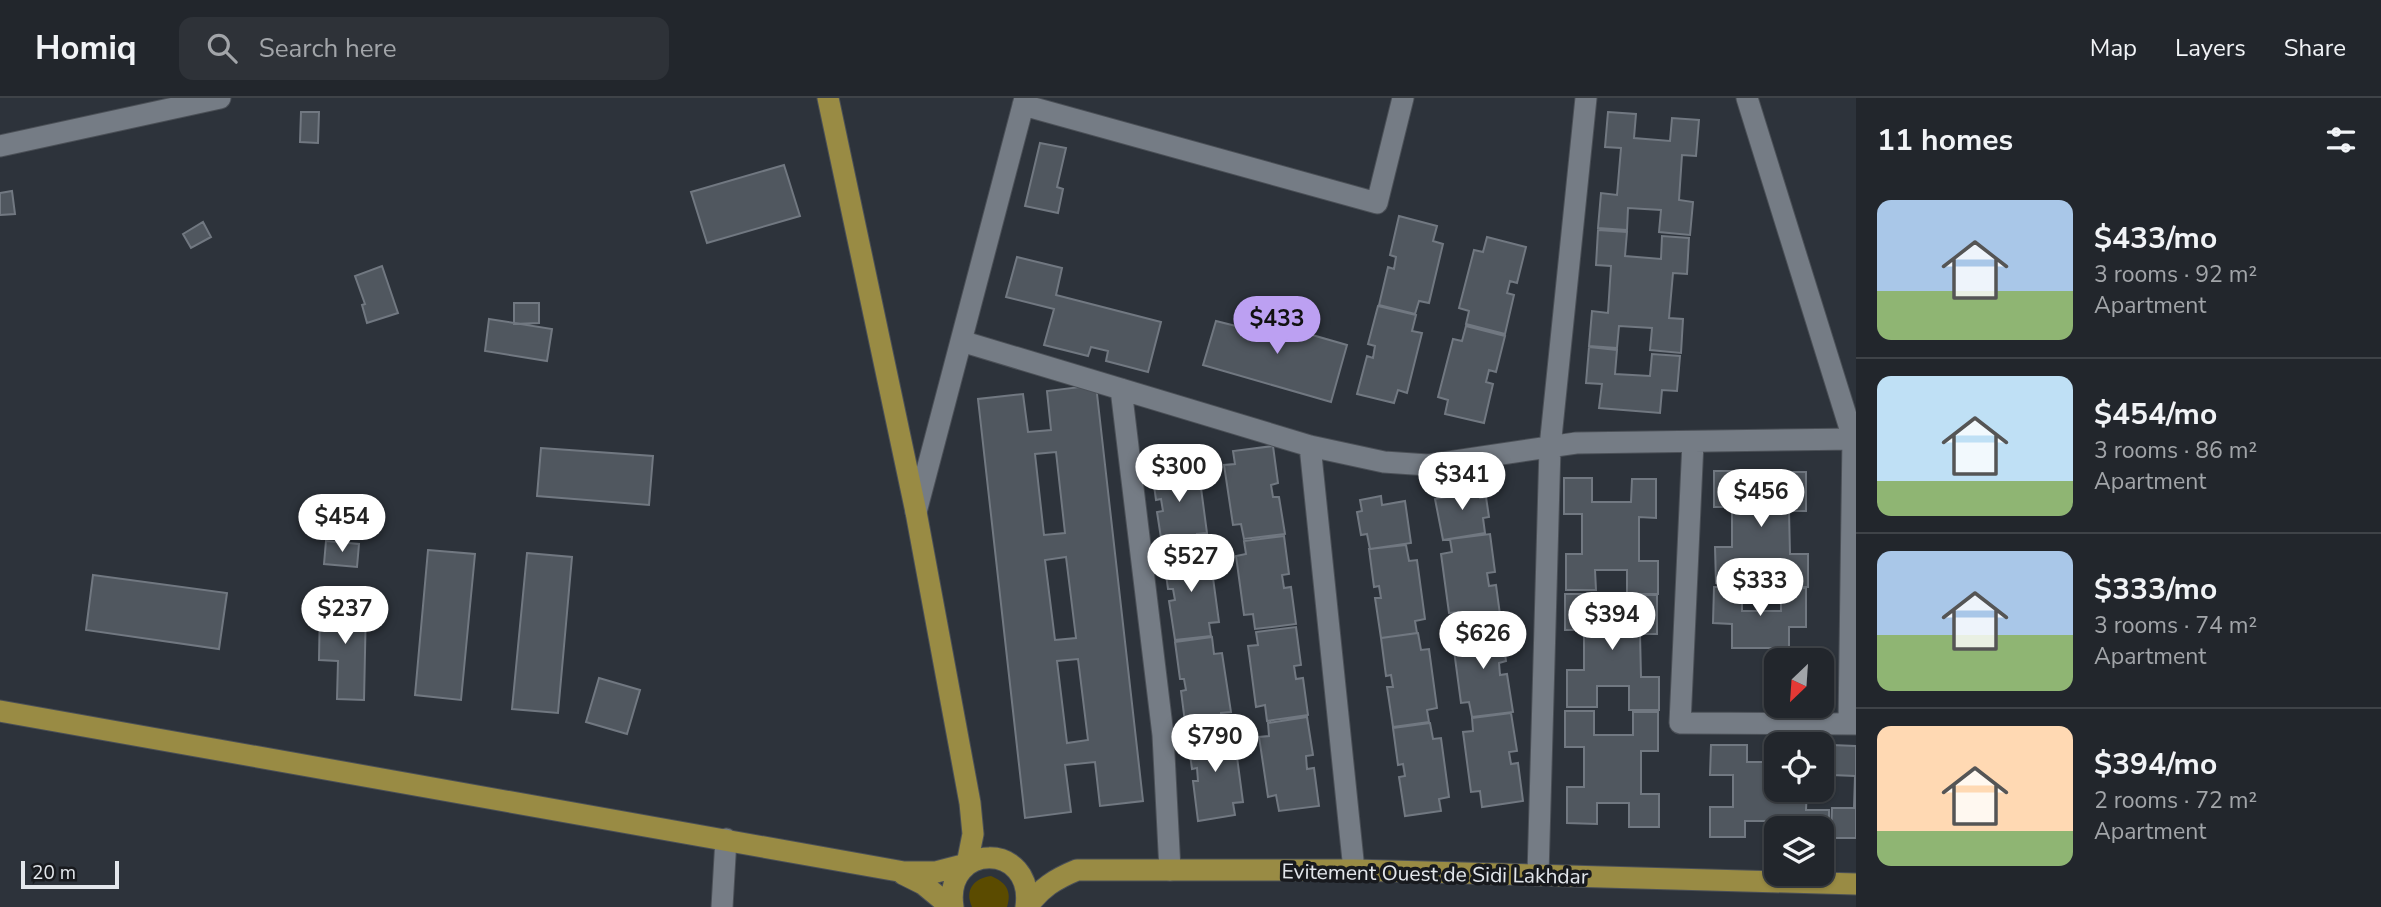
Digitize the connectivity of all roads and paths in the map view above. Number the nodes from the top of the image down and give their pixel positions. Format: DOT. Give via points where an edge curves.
graph roads {
  1 [pos="220,98"];
  2 [pos="828,98"];
  3 [pos="1404,98"];
  4 [pos="1586,98"];
  5 [pos="1747,98"];
  6 [pos="1024,102"];
  7 [pos="0,146"];
  8 [pos="961,341"];
  9 [pos="1121,389"];
  10 [pos="1855,438"];
  11 [pos="1693,442"];
  12 [pos="1310,446"];
  13 [pos="1550,447"];
  14 [pos="916,512"];
  15 [pos="0,711"];
  16 [pos="1852,724"];
  17 [pos="970,803"];
  18 [pos="726,839"];
  19 [pos="1007,862"];
  20 [pos="967,864"];
  21 [pos="888,868"];
  22 [pos="1077,870"];
  23 [pos="1170,870"];
  24 [pos="1354,870"];
  25 [pos="1538,875"];
  26 [pos="1856,884"];
  27 [pos="722,907"];
  28 [pos="952,907"];
  29 [pos="1026,907"];
  1 -- 7 [label="street"];
  2 -- 14 [label="main road"];
  3 -- 6 [label="street" via="1377,203"];
  4 -- 13 [label="street"];
  5 -- 10 [label="street"];
  6 -- 8 [label="street"];
  8 -- 9 [label="street"];
  8 -- 14 [label="street"];
  9 -- 12 [label="street"];
  9 -- 23 [label="street" via="1163,736"];
  10 -- 11 [label="street"];
  10 -- 16 [label="street"];
  11 -- 13 [label="street"];
  11 -- 16 [label="street" via="1680,723"];
  12 -- 13 [label="street" via="1428,465"];
  12 -- 24 [label="street"];
  13 -- 25 [label="street"];
  14 -- 17 [label="main road"];
  15 -- 18 [label="main road"];
  17 -- 19 [label="main road" via="979,827"];
  17 -- 20 [label="main road" via="972,834"];
  18 -- 21 [label="main road"];
  18 -- 27 [label="street"];
  19 -- 20 [label="main road" via="989,858"];
  19 -- 22 [label="main road" via="1038,872"];
  19 -- 29 [label="main road" via="1023,878"];
  20 -- 21 [label="main road" via="920,873"];
  20 -- 28 [label="main road" via="955,877"];
  21 -- 28 [label="main road" via="923,884"];
  22 -- 23 [label="main road, Evitement Ouest de Sidi Lakhdar"];
  22 -- 29 [label="main road, Evitement Ouest de Sidi Lakhdar" via="1056,878"];
  23 -- 24 [label="main road, Evitement Ouest de Sidi Lakhdar"];
  24 -- 25 [label="main road, Evitement Ouest de Sidi Lakhdar"];
  25 -- 26 [label="main road, Evitement Ouest de Sidi Lakhdar"];
}
